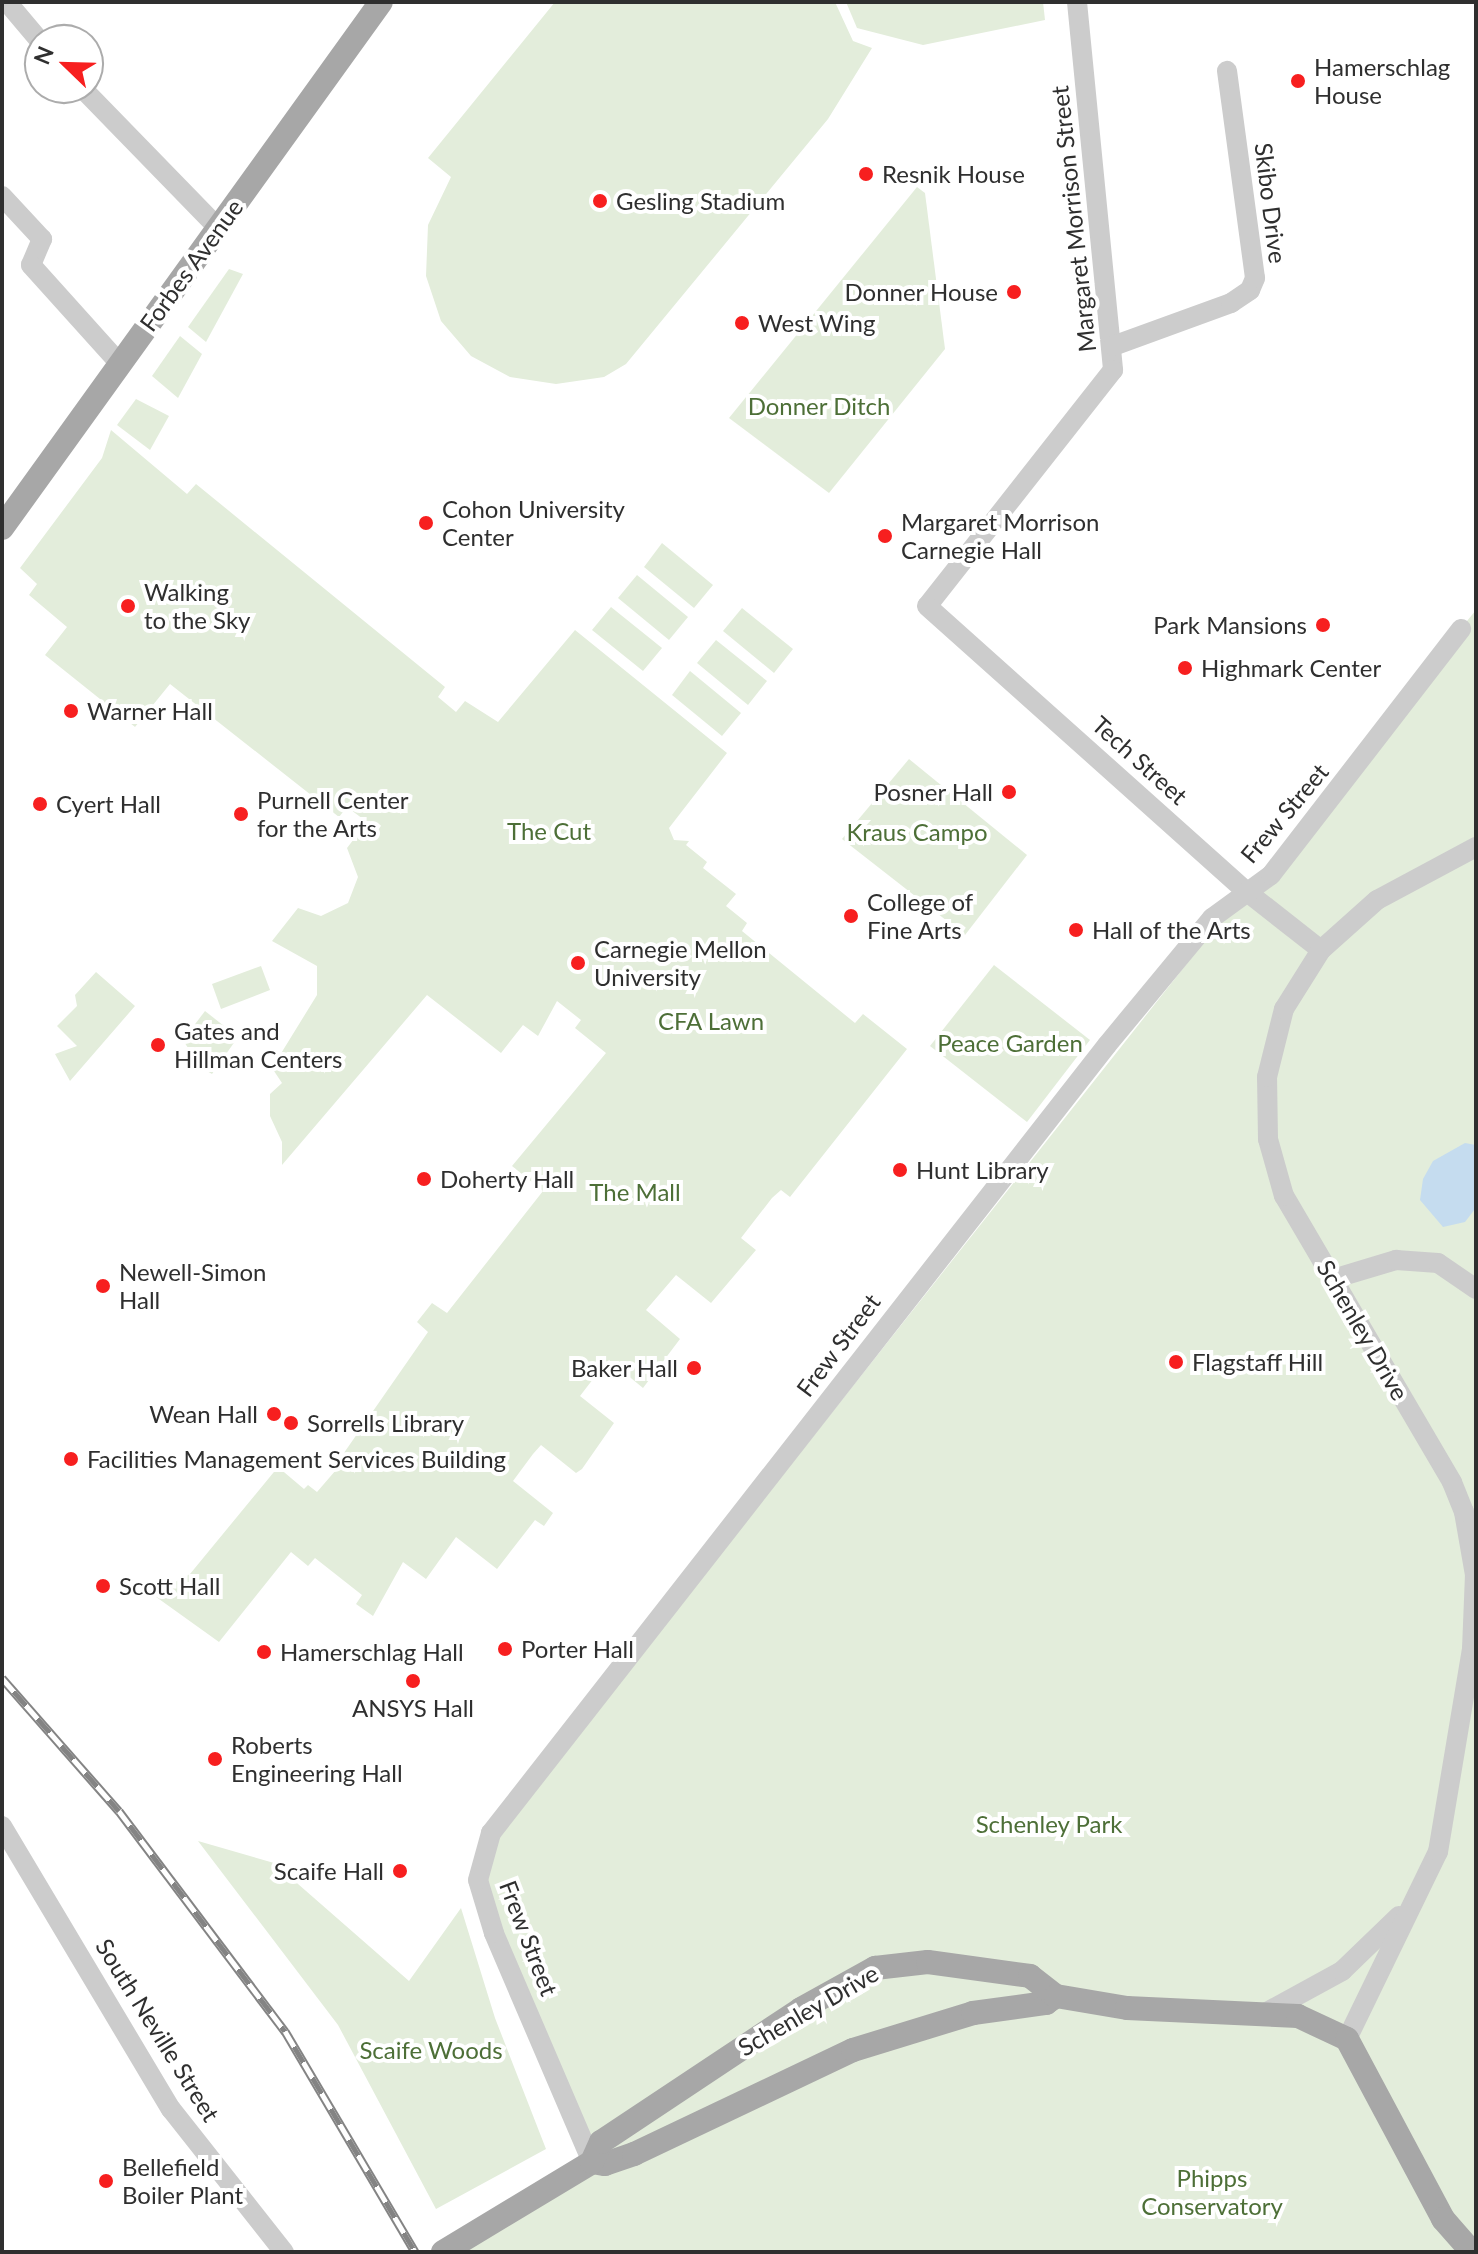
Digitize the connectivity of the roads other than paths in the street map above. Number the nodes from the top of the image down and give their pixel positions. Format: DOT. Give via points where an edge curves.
graph roads {
  1 [pos="7,2"];
  2 [pos="381,2"];
  3 [pos="1077,2"];
  4 [pos="26,24"];
  5 [pos="1227,71"];
  6 [pos="98,104"];
  7 [pos="2,196"];
  8 [pos="218,228"];
  9 [pos="1113,346"];
  10 [pos="120,364"];
  11 [pos="2,528"];
  12 [pos="927,606"];
  13 [pos="1461,629"];
  14 [pos="1476,847"];
  15 [pos="1247,892"];
  16 [pos="1321,950"];
  17 [pos="1336,1278"];
  18 [pos="1476,1289"];
  19 [pos="2,1826"];
  20 [pos="1417,1899"];
  21 [pos="1056,1996"];
  22 [pos="1259,2015"];
  23 [pos="1347,2039"];
  24 [pos="592,2162"];
  25 [pos="284,2252"];
  26 [pos="443,2252"];
  27 [pos="1472,2252"];
  1 -- 4 [label="street"];
  2 -- 8 [label="main road, Forbes Avenue"];
  3 -- 9 [label="street, Margaret Morrison Street"];
  5 -- 9 [label="street, Skibo Drive" via="1255,278 1250,290 1231,303"];
  6 -- 8 [label="street"];
  7 -- 10 [label="street" via="42,239 31,265"];
  8 -- 10 [label="main road, Forbes Avenue"];
  9 -- 12 [label="street, Margaret Morrison Street" via="1113,370"];
  10 -- 11 [label="main road, Forbes Avenue"];
  12 -- 15 [label="street, Tech Street"];
  13 -- 15 [label="street, Frew Street" via="1271,875"];
  14 -- 16 [label="street, Schenley Drive" via="1377,900"];
  15 -- 16 [label="street, Tech Street"];
  15 -- 24 [label="street, Frew Street" via="1212,918 1107,1045 491,1833 478,1880 494,1933"];
  16 -- 17 [label="street, Schenley Drive" via="1299,979 1277,1031 1266,1109 1284,1196"];
  17 -- 18 [label="street" via="1396,1260 1438,1263"];
  17 -- 20 [label="street, Schenley Drive" via="1452,1482 1472,1547 1476,1605 1454,1779 1438,1852"];
  19 -- 25 [label="street, South Neville Street" via="171,2109"];
  20 -- 22 [label="street, Schenley Drive" via="1342,1971 1285,2006"];
  20 -- 23 [label="street, Schenley Drive"];
  21 -- 22 [label="main road, Schenley Drive" via="1127,2008"];
  21 -- 24 [label="main road, Schenley Drive" via="1046,2003 973,2013 853,2050 634,2154 605,2164"];
  21 -- 24 [label="main road, Schenley Drive" via="1030,1976 997,1970 928,1962 875,1968 653,2105 601,2142"];
  22 -- 23 [label="main road, Schenley Drive" via="1298,2016"];
  23 -- 27 [label="main road" via="1443,2219"];
  24 -- 26 [label="main road, Schenley Drive"];
}
